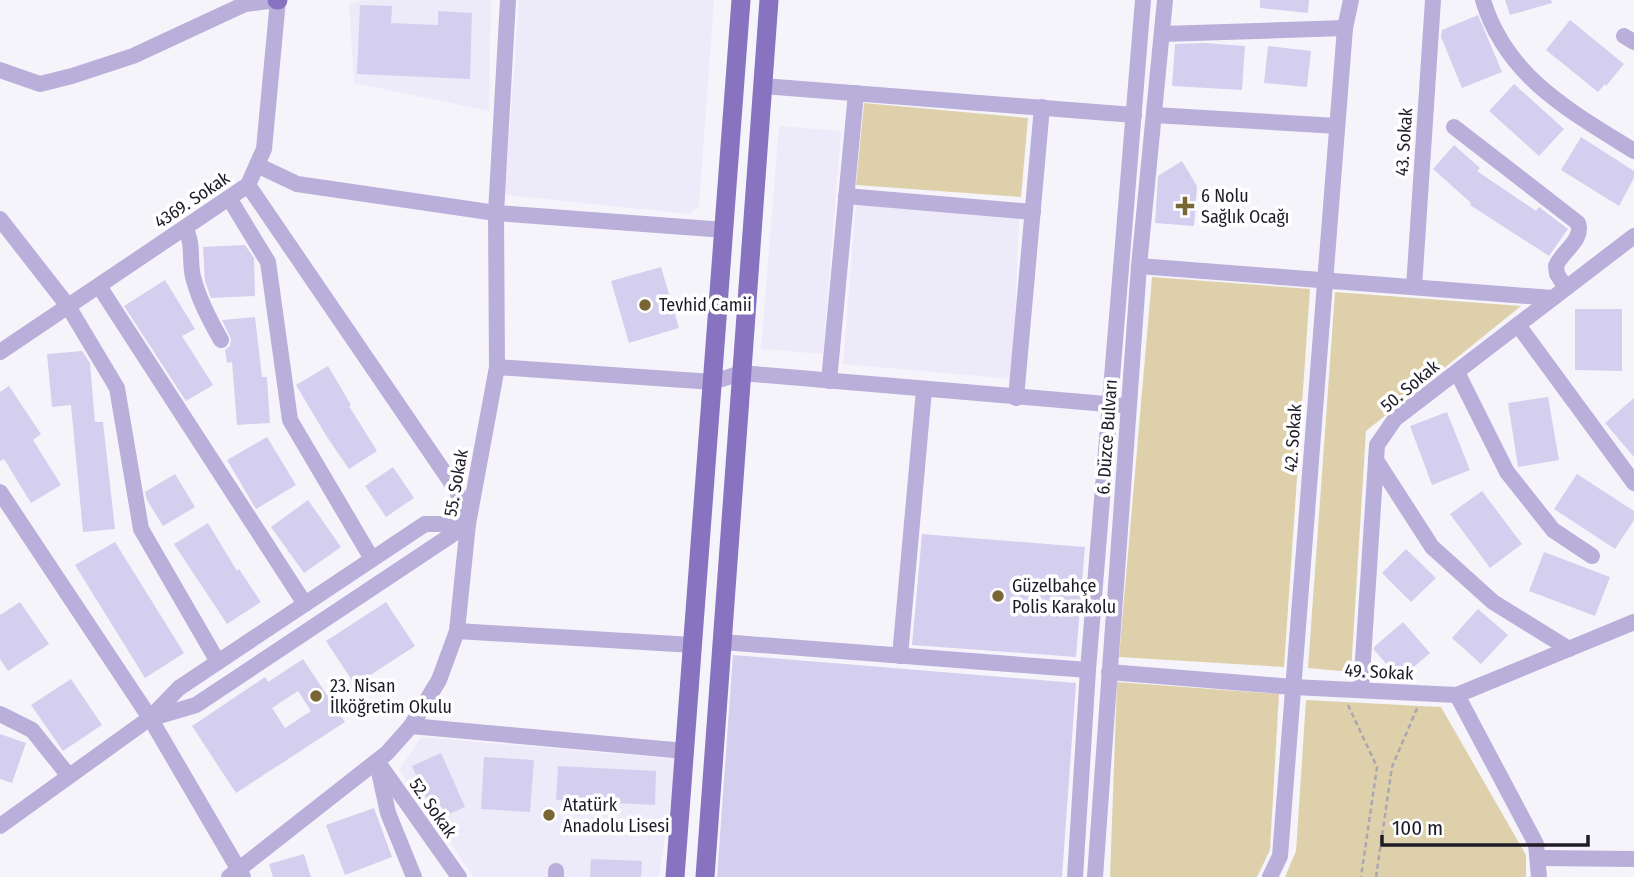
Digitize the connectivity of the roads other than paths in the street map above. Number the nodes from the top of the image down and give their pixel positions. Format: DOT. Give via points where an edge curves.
graph roads {
  1 [pos="278,0"];
  2 [pos="508,0"];
  3 [pos="741,0"];
  4 [pos="769,0"];
  5 [pos="1143,0"];
  6 [pos="1165,0"];
  7 [pos="1351,0"];
  8 [pos="1433,0"];
  9 [pos="1483,0"];
  10 [pos="248,2"];
  11 [pos="1345,28"];
  12 [pos="1162,34"];
  13 [pos="0,70"];
  14 [pos="762,86"];
  15 [pos="856,93"];
  16 [pos="1042,107"];
  17 [pos="1133,114"];
  18 [pos="1154,115"];
  19 [pos="1337,126"];
  20 [pos="1454,127"];
  21 [pos="1634,150"];
  22 [pos="257,165"];
  23 [pos="248,185"];
  24 [pos="846,196"];
  25 [pos="229,198"];
  26 [pos="1032,212"];
  27 [pos="496,213"];
  28 [pos="0,219"];
  29 [pos="185,228"];
  30 [pos="725,230"];
  31 [pos="1634,236"];
  32 [pos="1139,266"];
  33 [pos="1325,280"];
  34 [pos="99,286"];
  35 [pos="1414,287"];
  36 [pos="1566,288"];
  37 [pos="1553,298"];
  38 [pos="68,306"];
  39 [pos="1518,325"];
  40 [pos="221,340"];
  41 [pos="3,345"];
  42 [pos="497,367"];
  43 [pos="1457,372"];
  44 [pos="741,373"];
  45 [pos="829,381"];
  46 [pos="713,382"];
  47 [pos="925,390"];
  48 [pos="1016,398"];
  49 [pos="1110,405"];
  50 [pos="1128,406"];
  51 [pos="1376,460"];
  52 [pos="1634,483"];
  53 [pos="0,492"];
  54 [pos="468,524"];
  55 [pos="1592,556"];
  56 [pos="372,559"];
  57 [pos="305,604"];
  58 [pos="1634,622"];
  59 [pos="457,631"];
  60 [pos="722,642"];
  61 [pos="693,645"];
  62 [pos="1569,649"];
  63 [pos="900,656"];
  64 [pos="218,662"];
  65 [pos="1088,670"];
  66 [pos="1109,672"];
  67 [pos="1293,687"];
  68 [pos="1361,690"];
  69 [pos="1457,695"];
  70 [pos="0,714"];
  71 [pos="150,718"];
  72 [pos="411,726"];
  73 [pos="685,751"];
  74 [pos="377,761"];
  75 [pos="69,776"];
  76 [pos="0,826"];
  77 [pos="1538,858"];
  78 [pos="1634,859"];
  79 [pos="237,875"];
  80 [pos="414,877"];
  81 [pos="459,877"];
  82 [pos="675,877"];
  83 [pos="705,877"];
  84 [pos="1075,877"];
  85 [pos="1095,877"];
  86 [pos="1270,877"];
  87 [pos="1539,877"];
  1 -- 10 [label="street"];
  1 -- 22 [label="street, 4369. Sokak" via="264,149"];
  2 -- 27 [label="street, 55. Sokak"];
  3 -- 30 [label="main road"];
  4 -- 14 [label="main road"];
  5 -- 17 [label="street, 6. Düzce Bulvarı"];
  6 -- 12 [label="street, 6. Düzce Bulvarı"];
  7 -- 11 [label="street, 42. Sokak"];
  8 -- 35 [label="street, 43. Sokak"];
  9 -- 21 [label="street" via="1506,51 1531,81"];
  10 -- 13 [label="street" via="133,56 72,76 40,84"];
  11 -- 12 [label="street"];
  11 -- 19 [label="street, 42. Sokak"];
  12 -- 18 [label="street, 6. Düzce Bulvarı"];
  14 -- 15 [label="street"];
  14 -- 44 [label="main road"];
  15 -- 16 [label="street"];
  15 -- 24 [label="street"];
  16 -- 17 [label="street"];
  16 -- 26 [label="street"];
  17 -- 49 [label="street, 6. Düzce Bulvarı"];
  18 -- 19 [label="street"];
  18 -- 32 [label="street, 6. Düzce Bulvarı"];
  19 -- 33 [label="street, 42. Sokak"];
  20 -- 36 [label="street" via="1578,223 1578,235 1556,266"];
  22 -- 23 [label="street, 4369. Sokak"];
  22 -- 27 [label="street" via="297,184"];
  23 -- 25 [label="street, 4369. Sokak"];
  23 -- 54 [label="street" via="457,491"];
  24 -- 26 [label="street"];
  24 -- 45 [label="street"];
  25 -- 29 [label="street, 4369. Sokak"];
  25 -- 56 [label="street" via="268,262 290,421"];
  26 -- 48 [label="street"];
  27 -- 30 [label="street"];
  27 -- 42 [label="street, 55. Sokak"];
  28 -- 38 [label="street"];
  29 -- 34 [label="street, 4369. Sokak"];
  29 -- 40 [label="street" via="191,239 192,275 201,305"];
  30 -- 46 [label="main road"];
  31 -- 36 [label="street, 50. Sokak"];
  32 -- 33 [label="street"];
  32 -- 50 [label="street, 6. Düzce Bulvarı"];
  33 -- 35 [label="street"];
  33 -- 67 [label="street, 42. Sokak"];
  34 -- 38 [label="street, 4369. Sokak"];
  34 -- 57 [label="street"];
  35 -- 37 [label="street"];
  36 -- 37 [label="street, 50. Sokak"];
  37 -- 39 [label="street, 50. Sokak"];
  38 -- 41 [label="street, 4369. Sokak"];
  38 -- 64 [label="street" via="117,388 141,529"];
  39 -- 43 [label="street, 50. Sokak"];
  39 -- 52 [label="street"];
  42 -- 46 [label="street"];
  42 -- 54 [label="street, 55. Sokak"];
  43 -- 51 [label="street, 50. Sokak" via="1395,419 1377,445"];
  43 -- 55 [label="street" via="1507,472 1553,530"];
  44 -- 45 [label="street"];
  44 -- 46 [label="street"];
  44 -- 60 [label="main road"];
  45 -- 47 [label="street"];
  46 -- 61 [label="main road"];
  47 -- 48 [label="street"];
  47 -- 63 [label="street"];
  48 -- 49 [label="street"];
  49 -- 50 [label="street"];
  49 -- 65 [label="street, 6. Düzce Bulvarı"];
  50 -- 66 [label="street, 6. Düzce Bulvarı"];
  51 -- 62 [label="street" via="1432,547 1493,602"];
  51 -- 68 [label="street, 50. Sokak"];
  53 -- 71 [label="street"];
  54 -- 56 [label="street" via="425,524"];
  54 -- 59 [label="street, 55. Sokak"];
  54 -- 71 [label="street" via="196,705"];
  56 -- 57 [label="street"];
  57 -- 64 [label="street"];
  58 -- 62 [label="street, 49. Sokak"];
  59 -- 61 [label="street"];
  59 -- 72 [label="street, 55. Sokak" via="439,680"];
  60 -- 63 [label="street"];
  60 -- 83 [label="main road"];
  61 -- 73 [label="main road"];
  62 -- 69 [label="street, 49. Sokak"];
  63 -- 65 [label="street"];
  64 -- 71 [label="street" via="179,688"];
  65 -- 84 [label="street, 6. Düzce Bulvarı"];
  66 -- 67 [label="street, 49. Sokak"];
  66 -- 85 [label="street, 6. Düzce Bulvarı"];
  67 -- 68 [label="street, 49. Sokak"];
  67 -- 86 [label="street, 42. Sokak" via="1280,856"];
  68 -- 69 [label="street, 49. Sokak"];
  69 -- 77 [label="street" via="1536,844"];
  70 -- 75 [label="street" via="32,730"];
  71 -- 75 [label="street"];
  71 -- 79 [label="street"];
  72 -- 73 [label="street"];
  72 -- 74 [label="street, 55. Sokak"];
  73 -- 82 [label="main road"];
  74 -- 79 [label="street, 55. Sokak"];
  74 -- 80 [label="street" via="388,813"];
  74 -- 81 [label="street, 52. Sokak"];
  75 -- 76 [label="street"];
  77 -- 78 [label="street"];
  77 -- 87 [label="street"];
}
